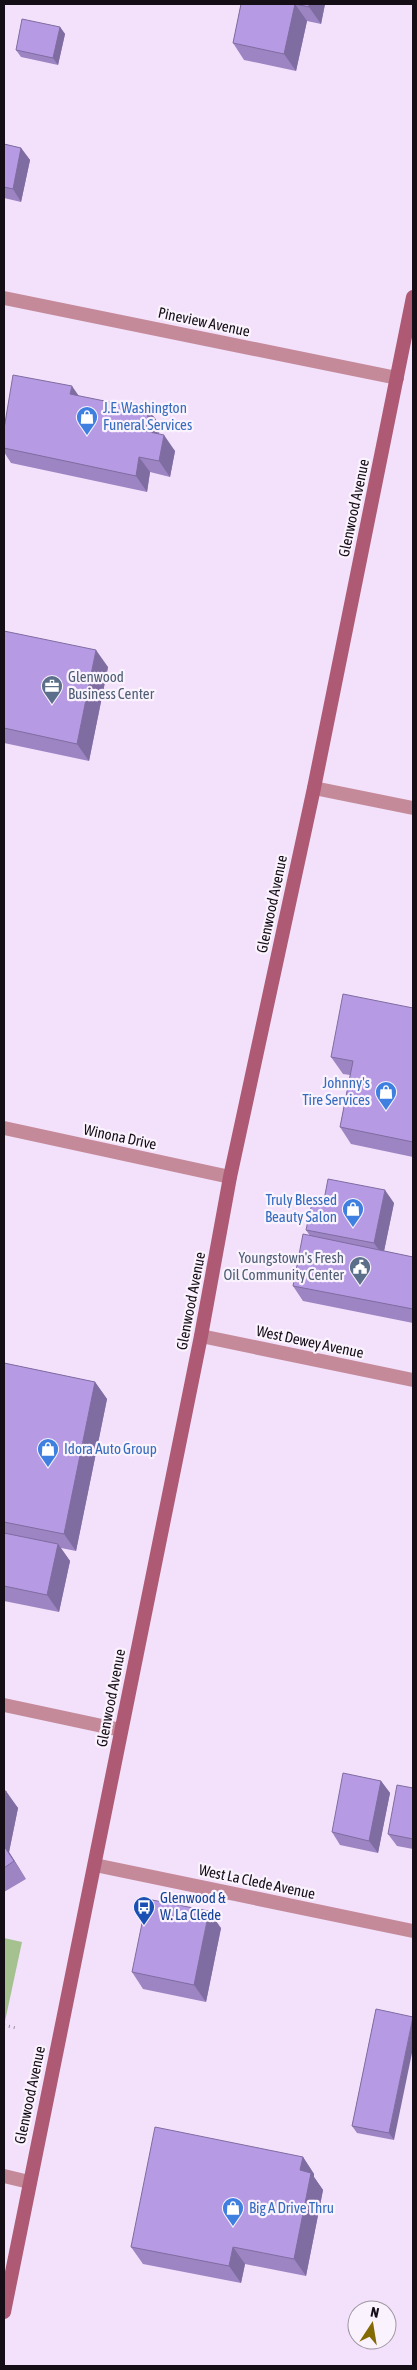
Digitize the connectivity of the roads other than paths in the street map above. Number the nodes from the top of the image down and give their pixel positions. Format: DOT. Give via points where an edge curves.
graph roads {
  1 [pos="413,297"];
  2 [pos="4,298"];
  3 [pos="397,378"];
  4 [pos="314,788"];
  5 [pos="413,808"];
  6 [pos="4,1128"];
  7 [pos="230,1177"];
  8 [pos="201,1336"];
  9 [pos="413,1380"];
  10 [pos="4,1705"];
  11 [pos="121,1730"];
  12 [pos="95,1865"];
  13 [pos="413,1931"];
  14 [pos="4,2176"];
  15 [pos="29,2182"];
  16 [pos="4,2312"];
  1 -- 3 [label="main road, Glenwood Avenue"];
  2 -- 3 [label="street, Pineview Avenue"];
  3 -- 4 [label="main road, Glenwood Avenue"];
  4 -- 5 [label="street"];
  4 -- 7 [label="main road, Glenwood Avenue"];
  6 -- 7 [label="street, Winona Drive"];
  7 -- 8 [label="main road, Glenwood Avenue"];
  8 -- 9 [label="street, West Dewey Avenue"];
  8 -- 11 [label="main road, Glenwood Avenue"];
  10 -- 11 [label="street"];
  11 -- 12 [label="main road, Glenwood Avenue"];
  12 -- 13 [label="street, West La Clede Avenue"];
  12 -- 15 [label="main road, Glenwood Avenue"];
  14 -- 15 [label="street"];
  15 -- 16 [label="main road, Glenwood Avenue"];
}
